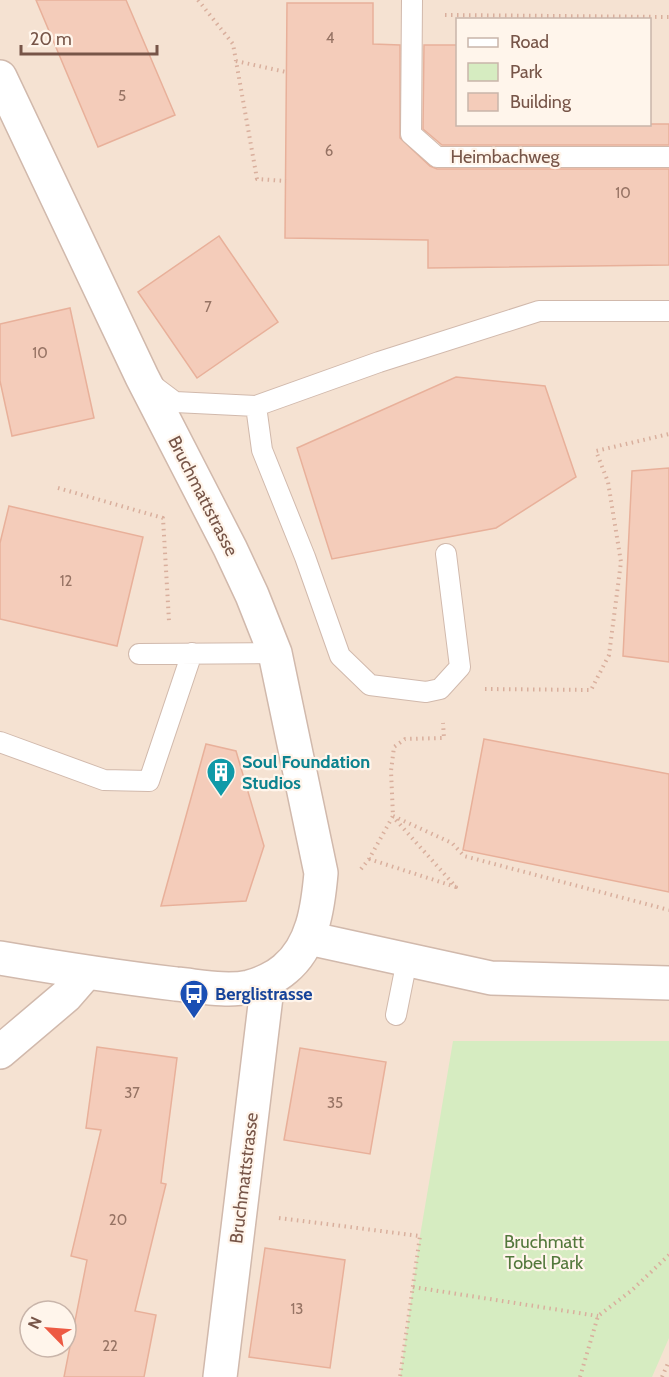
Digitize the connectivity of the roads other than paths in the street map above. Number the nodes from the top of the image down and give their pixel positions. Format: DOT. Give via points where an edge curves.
graph roads {
  1 [pos="412,7"];
  2 [pos="0,77"];
  3 [pos="669,157"];
  4 [pos="669,311"];
  5 [pos="142,376"];
  6 [pos="256,406"];
  7 [pos="446,554"];
  8 [pos="192,653"];
  9 [pos="275,653"];
  10 [pos="139,654"];
  11 [pos="0,742"];
  12 [pos="308,938"];
  13 [pos="0,958"];
  14 [pos="407,960"];
  15 [pos="86,973"];
  16 [pos="268,980"];
  17 [pos="669,983"];
  18 [pos="396,1015"];
  19 [pos="0,1052"];
  20 [pos="220,1377"];
  1 -- 3 [label="lane, Heimbachweg" via="411,134 437,157"];
  2 -- 5 [label="street, Bruchmattstrasse"];
  4 -- 6 [label="lane" via="538,311"];
  5 -- 6 [label="lane" via="175,402"];
  5 -- 9 [label="street, Bruchmattstrasse" via="230,548"];
  6 -- 7 [label="lane" via="262,450 306,557 340,656 370,685 426,692 440,689 460,667"];
  8 -- 9 [label="lane"];
  8 -- 10 [label="lane"];
  8 -- 11 [label="lane" via="149,781 104,780"];
  9 -- 12 [label="street, Bruchmattstrasse" via="321,873 318,905"];
  12 -- 14 [label="street"];
  12 -- 16 [label="street" via="285,969"];
  13 -- 15 [label="street"];
  14 -- 17 [label="street" via="491,978"];
  14 -- 18 [label="lane"];
  15 -- 16 [label="street" via="227,989"];
  15 -- 19 [label="street" via="66,996"];
  16 -- 20 [label="street, Bruchmattstrasse"];
}
